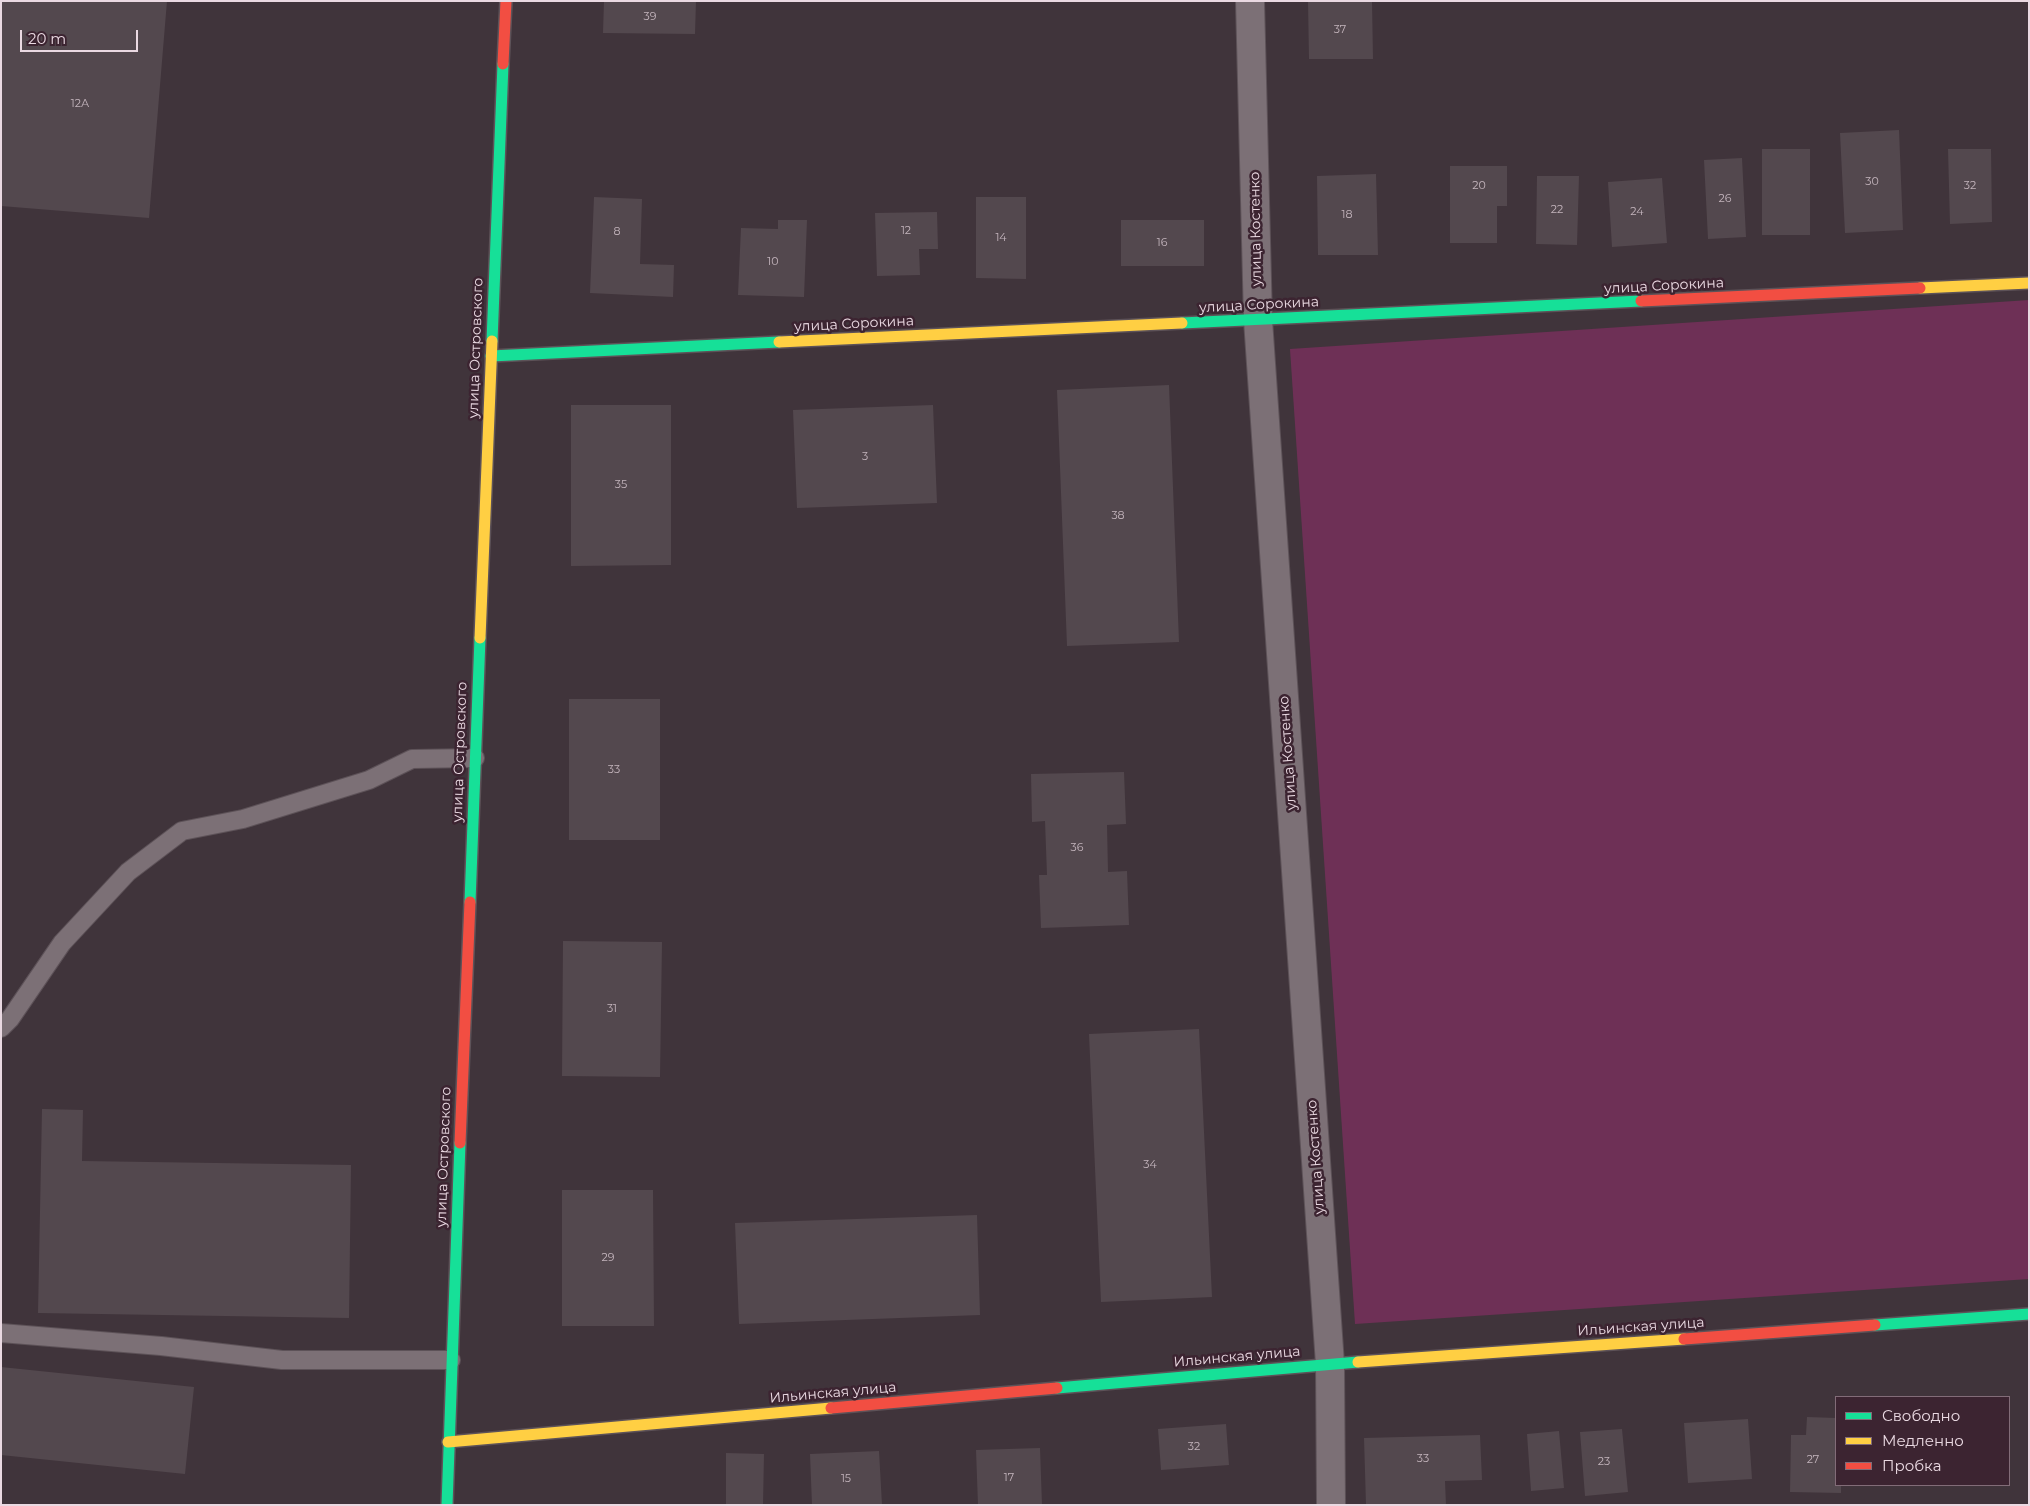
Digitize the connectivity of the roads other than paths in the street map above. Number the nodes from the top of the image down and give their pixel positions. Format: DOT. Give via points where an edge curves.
graph roads {
  1 [pos="506,1"];
  2 [pos="1250,1"];
  3 [pos="2029,283"];
  4 [pos="1258,320"];
  5 [pos="491,356"];
  6 [pos="475,758"];
  7 [pos="1,1028"];
  8 [pos="2029,1314"];
  9 [pos="1,1333"];
  10 [pos="451,1360"];
  11 [pos="1330,1364"];
  12 [pos="448,1442"];
  13 [pos="447,1505"];
  14 [pos="1331,1505"];
  1 -- 5 [label="street, улица Островского"];
  2 -- 4 [label="street, улица Костенко"];
  3 -- 4 [label="street, улица Сорокина"];
  4 -- 5 [label="street, улица Сорокина"];
  4 -- 11 [label="street, улица Костенко"];
  5 -- 6 [label="street, улица Островского"];
  6 -- 7 [label="lane" via="412,759 369,780 243,819 182,831 128,872 62,943"];
  6 -- 10 [label="street, улица Островского"];
  8 -- 11 [label="street, Ильинская улица"];
  9 -- 10 [label="lane" via="282,1360"];
  10 -- 12 [label="street, улица Островского"];
  11 -- 12 [label="street, Ильинская улица"];
  11 -- 14 [label="street, улица Костенко"];
  12 -- 13 [label="street, улица Островского"];
}
